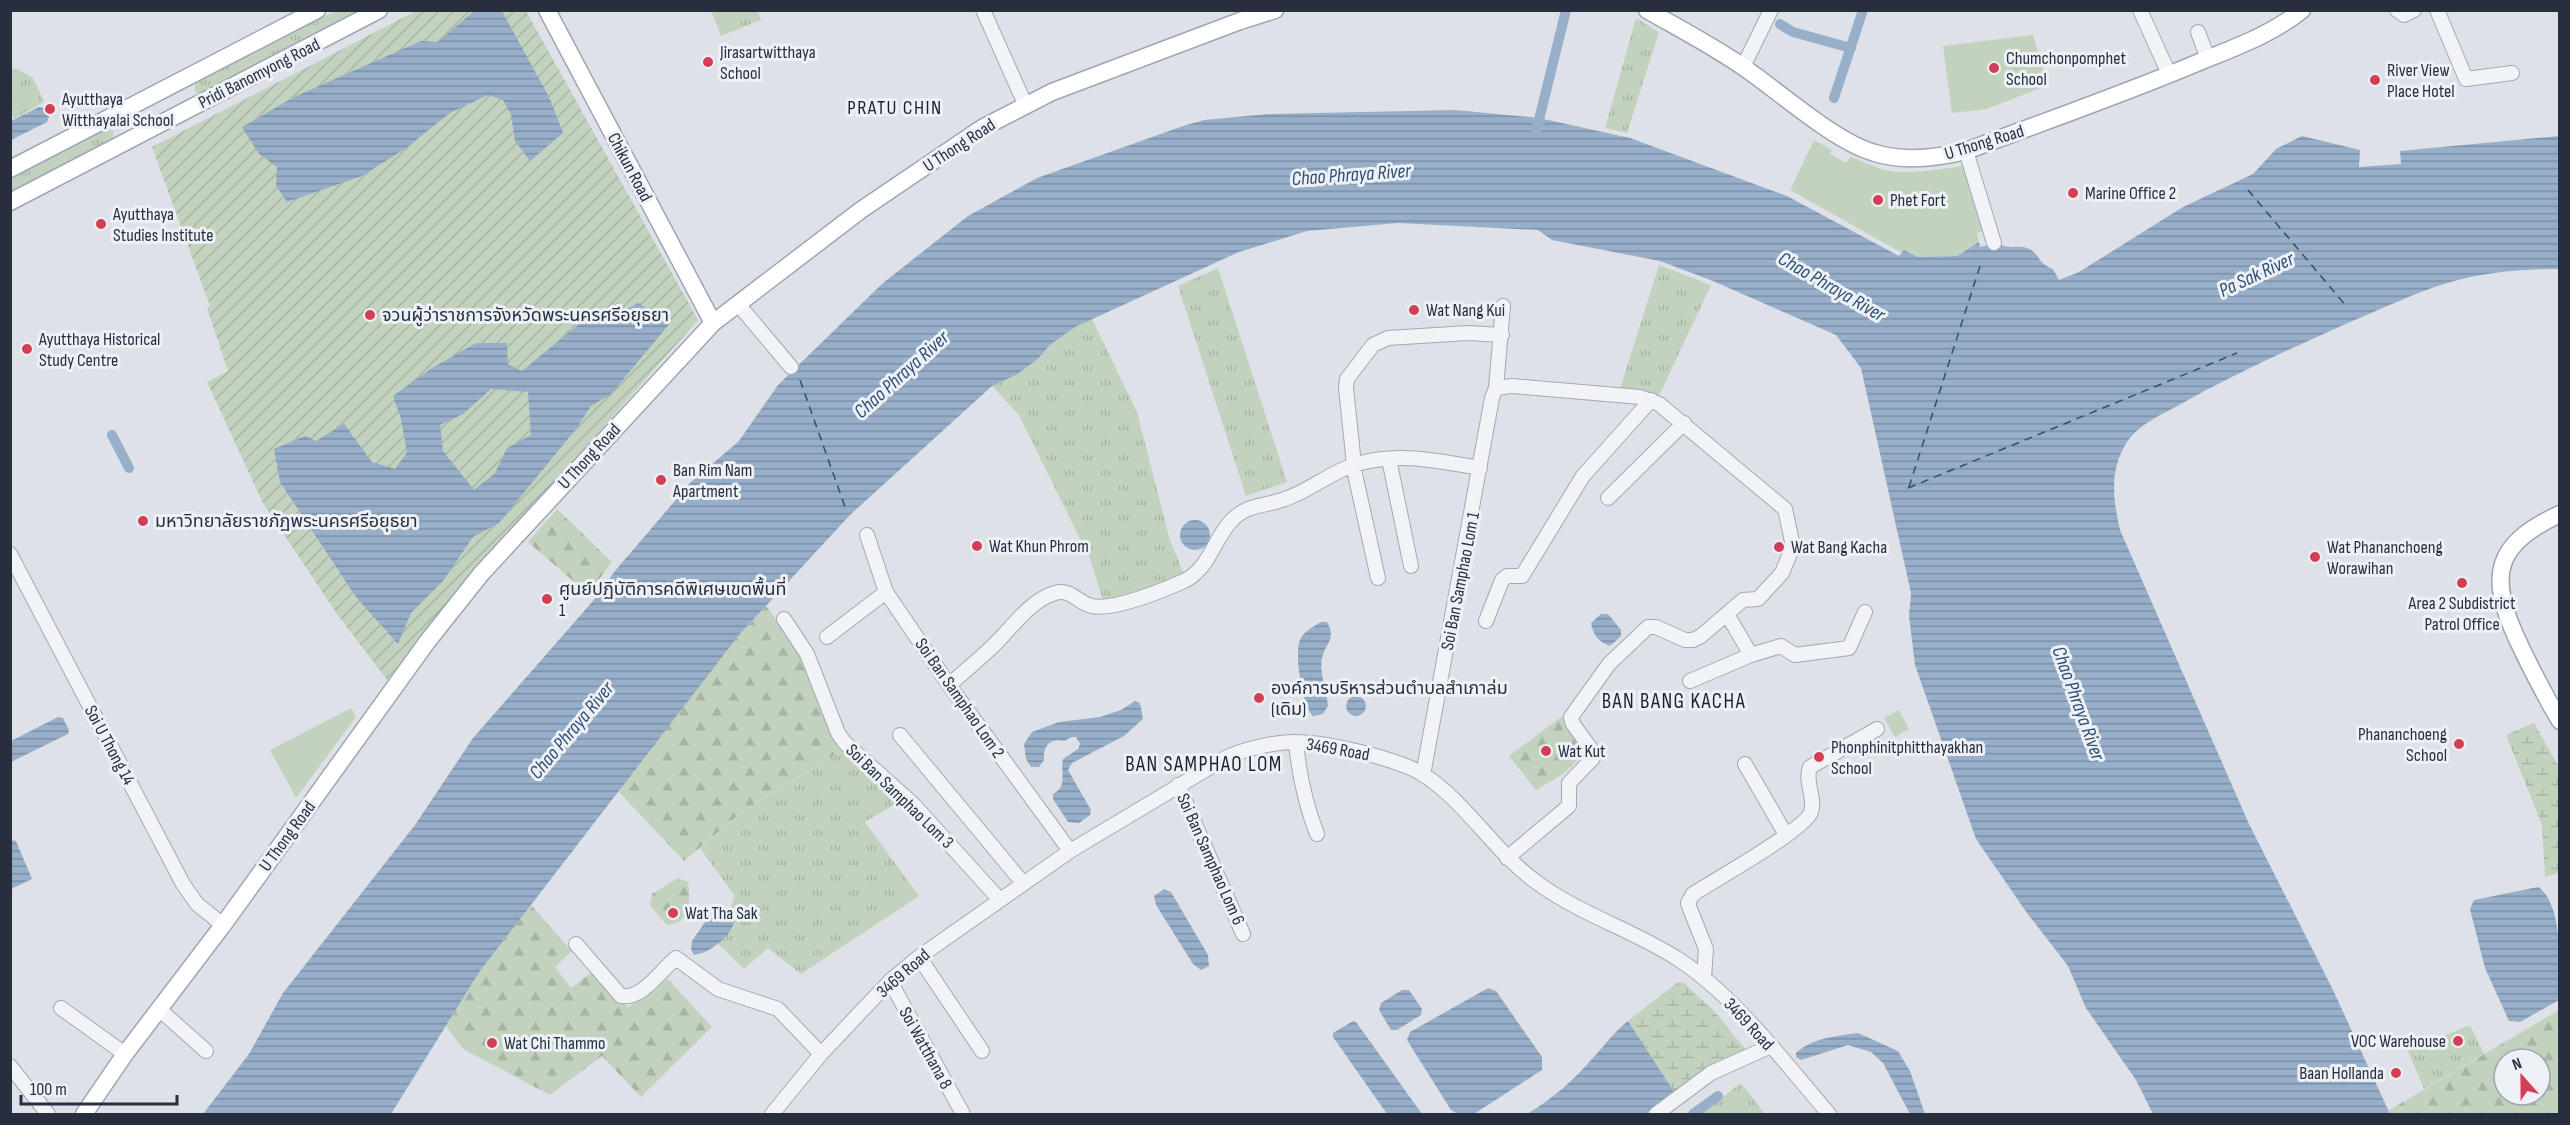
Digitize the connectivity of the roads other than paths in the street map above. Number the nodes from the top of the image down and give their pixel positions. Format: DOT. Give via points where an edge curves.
graph roads {
  1 [pos="317,10"];
  2 [pos="380,10"];
  3 [pos="547,10"];
  4 [pos="983,10"];
  5 [pos="1275,10"];
  6 [pos="1647,10"];
  7 [pos="1770,10"];
  8 [pos="2140,10"];
  9 [pos="2302,10"];
  10 [pos="2397,10"];
  11 [pos="2414,10"];
  12 [pos="2437,10"];
  13 [pos="2198,32"];
  14 [pos="2208,58"];
  15 [pos="1743,67"];
  16 [pos="2512,73"];
  17 [pos="2169,75"];
  18 [pos="185,79"];
  19 [pos="1025,104"];
  20 [pos="198,105"];
  21 [pos="106,120"];
  22 [pos="119,146"];
  23 [pos="1966,151"];
  24 [pos="10,169"];
  25 [pos="10,202"];
  26 [pos="1994,243"];
  27 [pos="738,304"];
  28 [pos="1503,306"];
  29 [pos="713,323"];
  30 [pos="1502,335"];
  31 [pos="790,367"];
  32 [pos="1496,387"];
  33 [pos="1651,400"];
  34 [pos="1684,423"];
  35 [pos="1389,459"];
  36 [pos="1354,465"];
  37 [pos="1480,468"];
  38 [pos="1608,498"];
  39 [pos="2559,514"];
  40 [pos="867,535"];
  41 [pos="10,554"];
  42 [pos="1411,566"];
  43 [pos="1378,578"];
  44 [pos="886,592"];
  45 [pos="1865,612"];
  46 [pos="1727,614"];
  47 [pos="784,619"];
  48 [pos="1486,621"];
  49 [pos="827,637"];
  50 [pos="1751,655"];
  51 [pos="1690,681"];
  52 [pos="950,685"];
  53 [pos="2559,721"];
  54 [pos="1877,729"];
  55 [pos="900,735"];
  56 [pos="1296,742"];
  57 [pos="1745,764"];
  58 [pos="1423,775"];
  59 [pos="1178,785"];
  60 [pos="1317,834"];
  61 [pos="1786,836"];
  62 [pos="1070,851"];
  63 [pos="1507,858"];
  64 [pos="1023,883"];
  65 [pos="999,899"];
  66 [pos="223,925"];
  67 [pos="1243,934"];
  68 [pos="576,944"];
  69 [pos="919,957"];
  70 [pos="1704,978"];
  71 [pos="890,981"];
  72 [pos="61,1008"];
  73 [pos="159,1009"];
  74 [pos="1771,1046"];
  75 [pos="206,1051"];
  76 [pos="982,1051"];
  77 [pos="125,1054"];
  78 [pos="821,1054"];
  79 [pos="10,1066"];
  80 [pos="48,1114"];
  81 [pos="84,1114"];
  82 [pos="772,1114"];
  83 [pos="963,1114"];
  84 [pos="1656,1114"];
  85 [pos="1829,1114"];
  1 -- 18 [label="main road, Pridi Banomyong Road"];
  2 -- 20 [label="main road, Pridi Banomyong Road"];
  3 -- 29 [label="main road, Chikun Road"];
  4 -- 19 [label="street"];
  5 -- 19 [label="main road, U Thong Road" via="1140,57"];
  6 -- 15 [label="main road, U Thong Road"];
  7 -- 15 [label="street"];
  8 -- 17 [label="street"];
  9 -- 14 [label="main road, U Thong Road" via="2287,23"];
  10 -- 11 [label="street" via="2404,15"];
  12 -- 16 [label="street" via="2466,79"];
  13 -- 14 [label="street"];
  14 -- 17 [label="main road, U Thong Road"];
  15 -- 23 [label="main road, U Thong Road" via="1821,124 1873,153 1918,158"];
  17 -- 23 [label="main road, U Thong Road"];
  18 -- 20 [label="main road" via="190,99"];
  18 -- 21 [label="main road, Pridi Banomyong Road"];
  19 -- 27 [label="main road, U Thong Road" via="982,128 861,210"];
  20 -- 22 [label="main road, Pridi Banomyong Road"];
  21 -- 22 [label="main road" via="115,127"];
  21 -- 24 [label="main road, Pridi Banomyong Road"];
  22 -- 25 [label="main road, Pridi Banomyong Road"];
  23 -- 26 [label="street"];
  27 -- 29 [label="main road, U Thong Road"];
  27 -- 31 [label="street"];
  28 -- 30 [label="street, Soi Ban Samphao Lom 1"];
  29 -- 66 [label="main road, U Thong Road" via="481,574 427,642"];
  30 -- 32 [label="street, Soi Ban Samphao Lom 1"];
  30 -- 36 [label="street" via="1410,336 1388,338 1373,345 1347,379"];
  32 -- 33 [label="street"];
  32 -- 37 [label="street, Soi Ban Samphao Lom 1"];
  33 -- 34 [label="street"];
  33 -- 48 [label="street" via="1583,476 1522,576 1502,580"];
  34 -- 38 [label="street"];
  34 -- 46 [label="street" via="1785,509 1793,546 1782,573 1758,599 1743,600"];
  35 -- 36 [label="street"];
  35 -- 37 [label="street" via="1415,457"];
  35 -- 42 [label="street"];
  36 -- 43 [label="street"];
  36 -- 52 [label="street" via="1282,501 1261,503 1245,511 1231,521 1207,562 1185,581 1103,606 1091,606 1065,591 1043,598"];
  37 -- 58 [label="street, Soi Ban Samphao Lom 1"];
  39 -- 53 [label="main road" via="2520,537 2507,554 2499,575 2507,619"];
  40 -- 44 [label="street, Soi Ban Samphao Lom 2"];
  41 -- 66 [label="street, Soi U Thong 14" via="183,884 197,904"];
  44 -- 49 [label="street"];
  44 -- 52 [label="street, Soi Ban Samphao Lom 2"];
  45 -- 50 [label="street" via="1849,648 1795,655 1780,646"];
  46 -- 50 [label="street"];
  46 -- 63 [label="street" via="1693,640 1648,627 1609,664 1571,717 1594,753 1569,783 1569,806"];
  47 -- 65 [label="street, Soi Ban Samphao Lom 3" via="807,654 844,743 913,804"];
  50 -- 51 [label="street"];
  52 -- 62 [label="street, Soi Ban Samphao Lom 2"];
  54 -- 61 [label="street" via="1810,767 1806,775 1812,811"];
  55 -- 64 [label="street"];
  56 -- 58 [label="street, 3469 Road" via="1383,757"];
  56 -- 59 [label="street, 3469 Road" via="1245,749"];
  56 -- 60 [label="street" via="1305,802"];
  57 -- 61 [label="street"];
  58 -- 63 [label="street, 3469 Road"];
  59 -- 62 [label="street, 3469 Road"];
  59 -- 67 [label="street, Soi Ban Samphao Lom 6"];
  61 -- 70 [label="street" via="1693,894 1688,903 1706,949"];
  62 -- 64 [label="street, 3469 Road"];
  63 -- 70 [label="street, 3469 Road" via="1567,903 1650,943"];
  64 -- 65 [label="street, 3469 Road"];
  65 -- 69 [label="street, 3469 Road"];
  66 -- 73 [label="main road, U Thong Road"];
  68 -- 78 [label="street" via="621,996 638,993 676,958 718,988 778,1009"];
  69 -- 71 [label="street, 3469 Road"];
  69 -- 76 [label="street"];
  70 -- 74 [label="street, 3469 Road"];
  71 -- 78 [label="street, 3469 Road"];
  71 -- 83 [label="street, Soi Watthana 8"];
  72 -- 77 [label="street"];
  73 -- 75 [label="street"];
  73 -- 77 [label="main road, U Thong Road"];
  74 -- 84 [label="street" via="1711,1073"];
  74 -- 85 [label="street, 3469 Road"];
  77 -- 81 [label="main road, U Thong Road"];
  78 -- 82 [label="street, 3469 Road"];
  79 -- 80 [label="street"];
}
